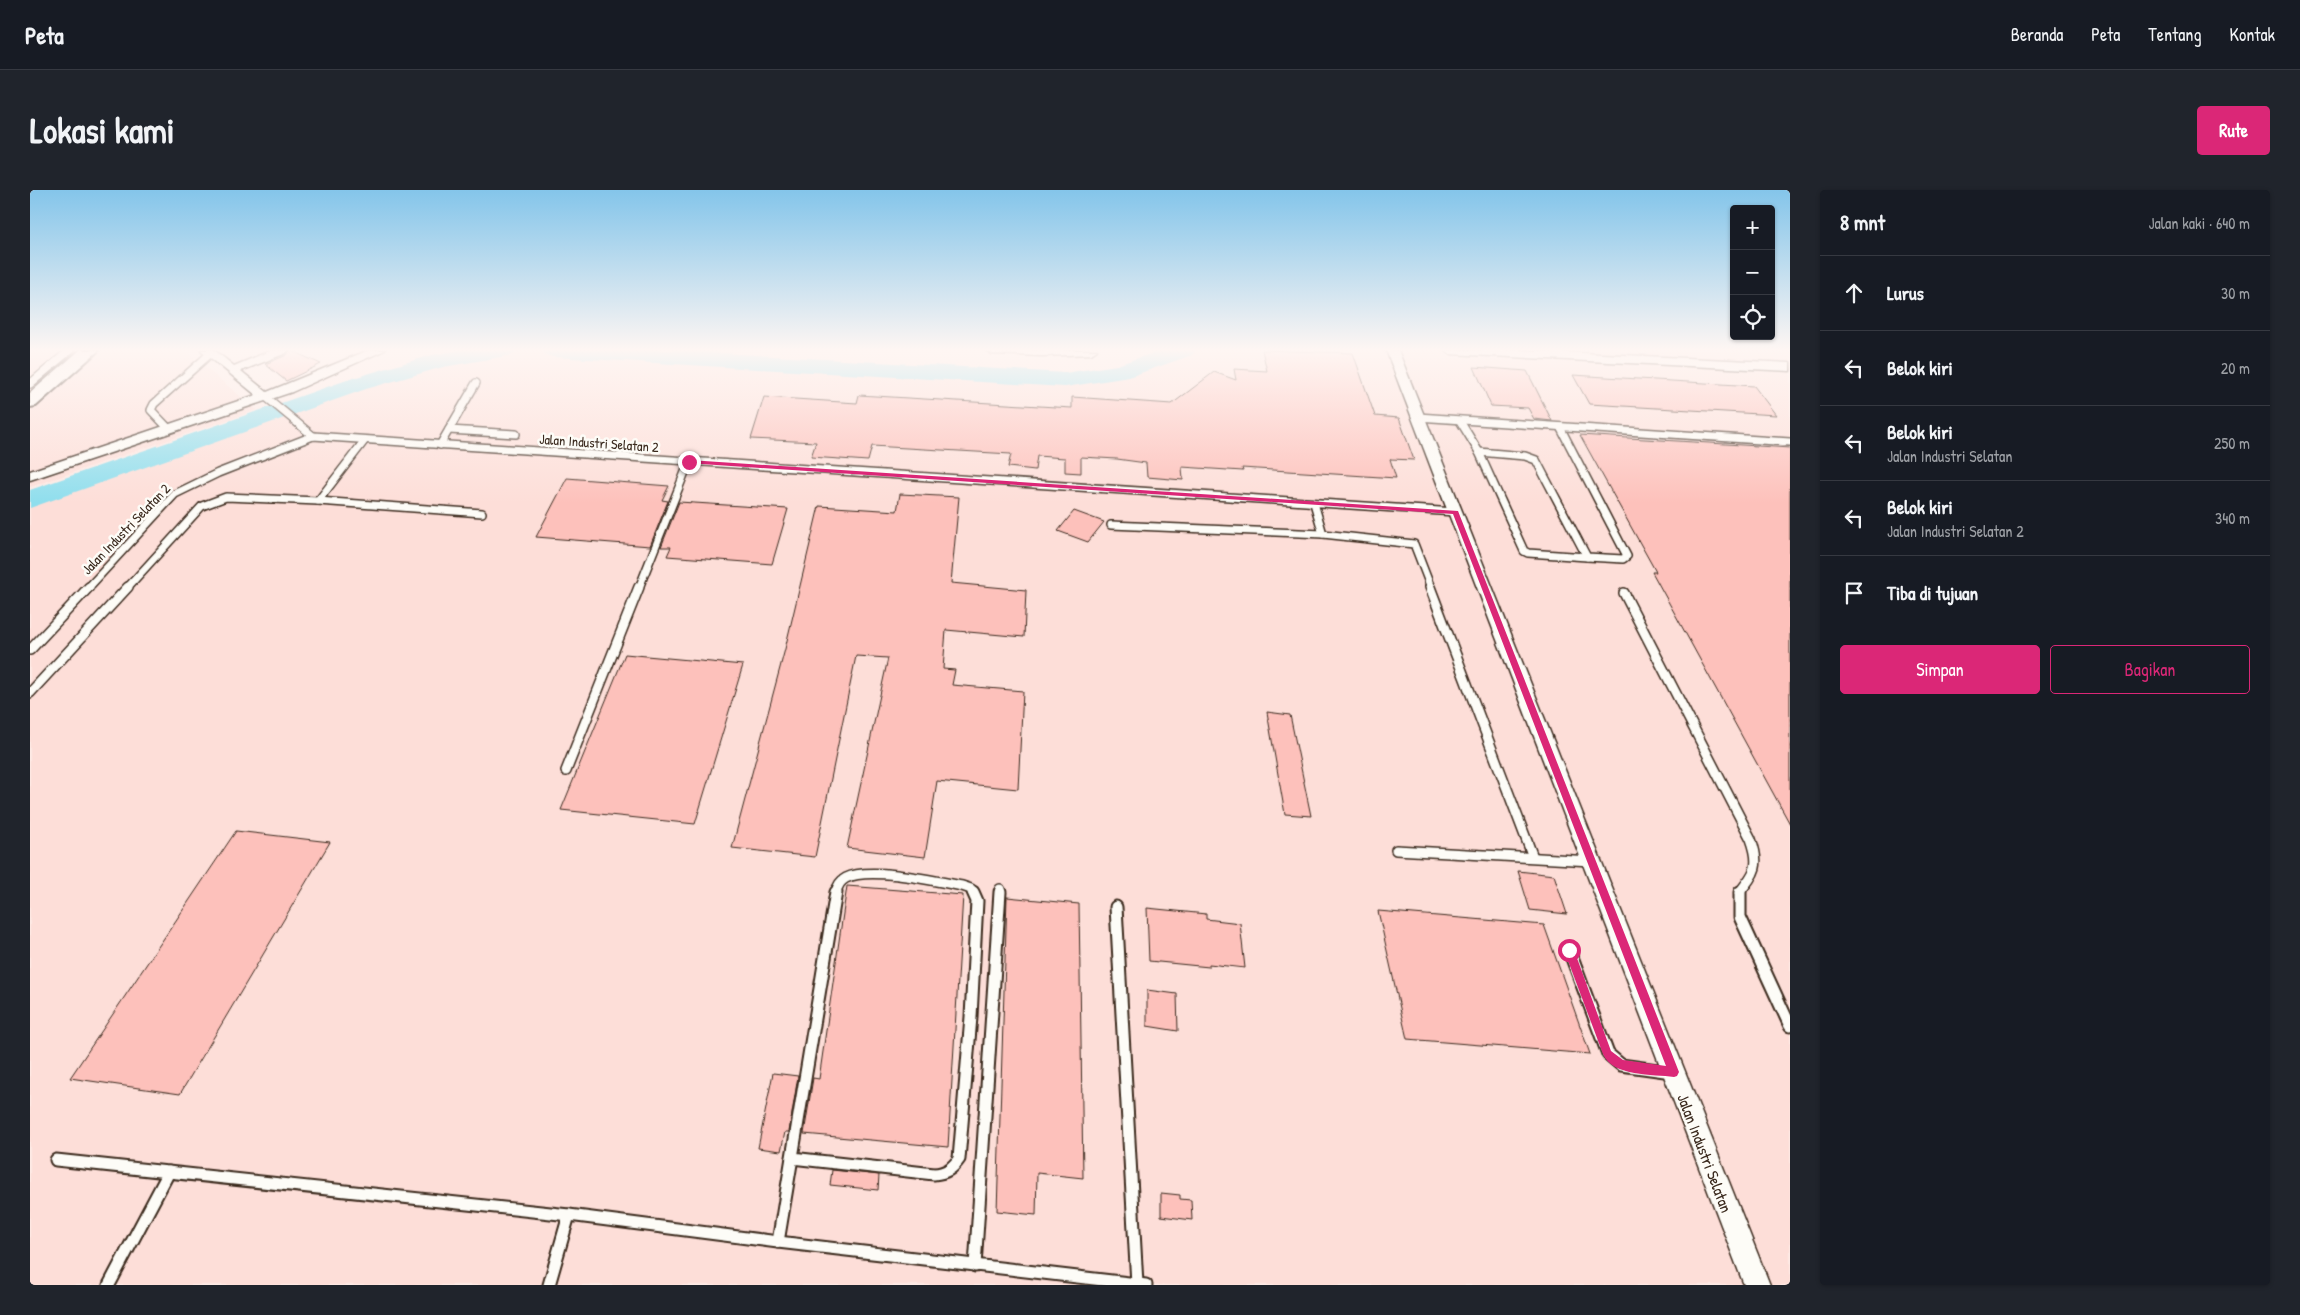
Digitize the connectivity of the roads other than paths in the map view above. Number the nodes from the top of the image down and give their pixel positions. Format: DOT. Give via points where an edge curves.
graph roads {
  1 [pos="157,401"];
  2 [pos="262,401"];
  3 [pos="272,401"];
  4 [pos="466,401"];
  5 [pos="1412,401"];
  6 [pos="1418,417"];
  7 [pos="1460,421"];
  8 [pos="1560,427"];
  9 [pos="169,429"];
  10 [pos="449,430"];
  11 [pos="516,434"];
  12 [pos="313,436"];
  13 [pos="365,440"];
  14 [pos="1790,442"];
  15 [pos="440,445"];
  16 [pos="1479,452"];
  17 [pos="689,462"];
  18 [pos="30,476"];
  19 [pos="318,501"];
  20 [pos="1314,503"];
  21 [pos="1456,512"];
  22 [pos="482,513"];
  23 [pos="1111,525"];
  24 [pos="1323,534"];
  25 [pos="1587,557"];
  26 [pos="1624,593"];
  27 [pos="30,650"];
  28 [pos="30,693"];
  29 [pos="566,771"];
  30 [pos="1396,850"];
  31 [pos="1533,857"];
  32 [pos="1591,861"];
  33 [pos="1000,890"];
  34 [pos="1116,907"];
  35 [pos="1569,950"];
  36 [pos="1790,1026"];
  37 [pos="1674,1072"];
  38 [pos="792,1158"];
  39 [pos="56,1160"];
  40 [pos="169,1172"];
  41 [pos="569,1215"];
  42 [pos="778,1242"];
  43 [pos="974,1266"];
  44 [pos="109,1285"];
  45 [pos="549,1285"];
  46 [pos="1142,1285"];
  47 [pos="1757,1285"];
  1 -- 9 [label="lane" via="151,410"];
  2 -- 9 [label="street"];
  3 -- 12 [label="lane"];
  4 -- 10 [label="lane"];
  5 -- 6 [label="street, Jalan Industri Selatan"];
  6 -- 7 [label="lane"];
  6 -- 21 [label="street, Jalan Industri Selatan"];
  7 -- 8 [label="lane"];
  7 -- 16 [label="lane"];
  8 -- 14 [label="lane"];
  8 -- 25 [label="lane" via="1627,556 1616,560"];
  9 -- 18 [label="street"];
  10 -- 11 [label="lane"];
  10 -- 15 [label="lane"];
  12 -- 13 [label="lane, Jalan Industri Selatan 2"];
  12 -- 27 [label="lane, Jalan Industri Selatan 2" via="218,473 175,494"];
  13 -- 15 [label="lane, Jalan Industri Selatan 2"];
  13 -- 19 [label="lane"];
  15 -- 17 [label="lane, Jalan Industri Selatan 2"];
  16 -- 25 [label="lane" via="1536,460"];
  16 -- 25 [label="lane" via="1524,550 1528,553"];
  17 -- 20 [label="lane, Jalan Industri Selatan 2"];
  17 -- 29 [label="lane"];
  19 -- 22 [label="lane"];
  19 -- 28 [label="lane" via="226,496 202,506"];
  20 -- 21 [label="lane, Jalan Industri Selatan 2"];
  20 -- 24 [label="lane"];
  21 -- 32 [label="street, Jalan Industri Selatan"];
  23 -- 24 [label="lane"];
  24 -- 31 [label="lane" via="1411,542 1416,546"];
  26 -- 36 [label="lane" via="1758,854 1751,881 1739,893 1740,917"];
  30 -- 31 [label="lane"];
  31 -- 32 [label="lane"];
  32 -- 37 [label="street, Jalan Industri Selatan"];
  33 -- 43 [label="lane"];
  34 -- 46 [label="lane"];
  35 -- 37 [label="lane" via="1608,1054 1620,1064"];
  37 -- 47 [label="street, Jalan Industri Selatan"];
  38 -- 38 [label="lane" via="840,882 845,877 863,873 971,889 977,901 959,1159 944,1174 934,1174"];
  38 -- 42 [label="lane"];
  39 -- 40 [label="lane"];
  40 -- 41 [label="lane"];
  40 -- 44 [label="lane"];
  41 -- 42 [label="lane"];
  41 -- 45 [label="lane"];
  42 -- 43 [label="lane"];
  43 -- 46 [label="lane"];
}
